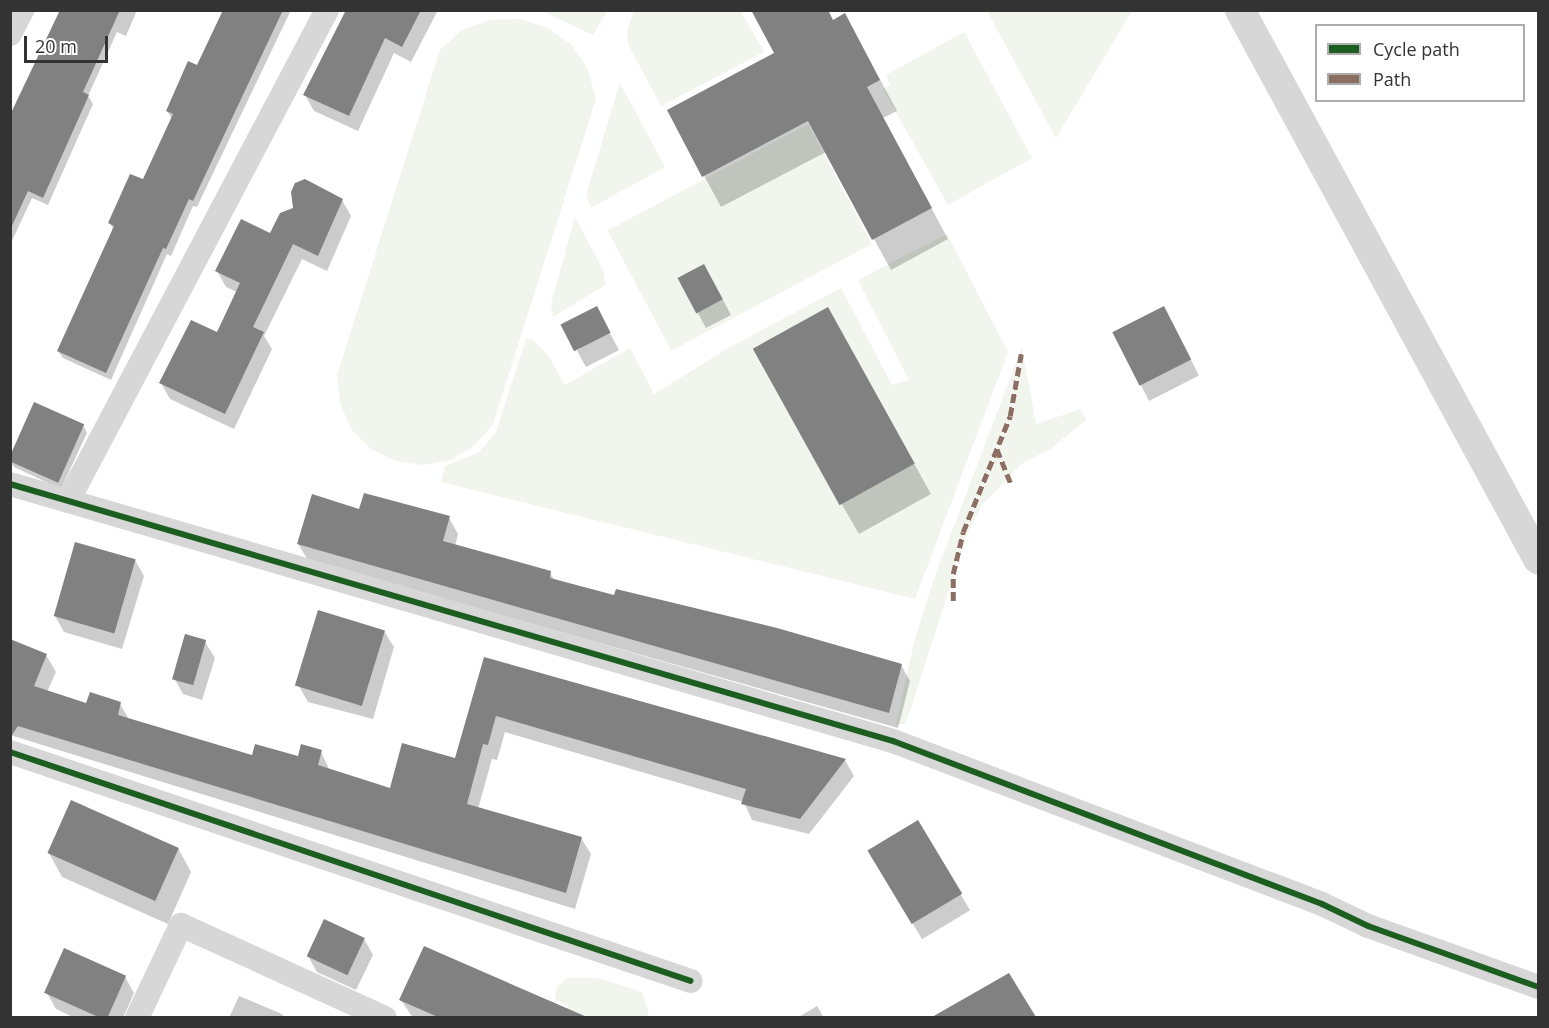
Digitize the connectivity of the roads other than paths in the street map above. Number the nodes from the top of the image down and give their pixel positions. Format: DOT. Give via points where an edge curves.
graph roads {
  1 [pos="22,10"];
  2 [pos="327,10"];
  3 [pos="1240,10"];
  4 [pos="10,34"];
  5 [pos="10,484"];
  6 [pos="68,501"];
  7 [pos="1539,559"];
  8 [pos="10,752"];
  9 [pos="691,981"];
  10 [pos="1539,987"];
  11 [pos="137,1017"];
  12 [pos="385,1017"];
  1 -- 4 [label="street"];
  2 -- 6 [label="street"];
  3 -- 7 [label="street"];
  5 -- 6 [label="street"];
  6 -- 10 [label="street" via="912,747 1322,904 1368,926"];
  8 -- 9 [label="street"];
  11 -- 12 [label="street" via="181,925"];
}
